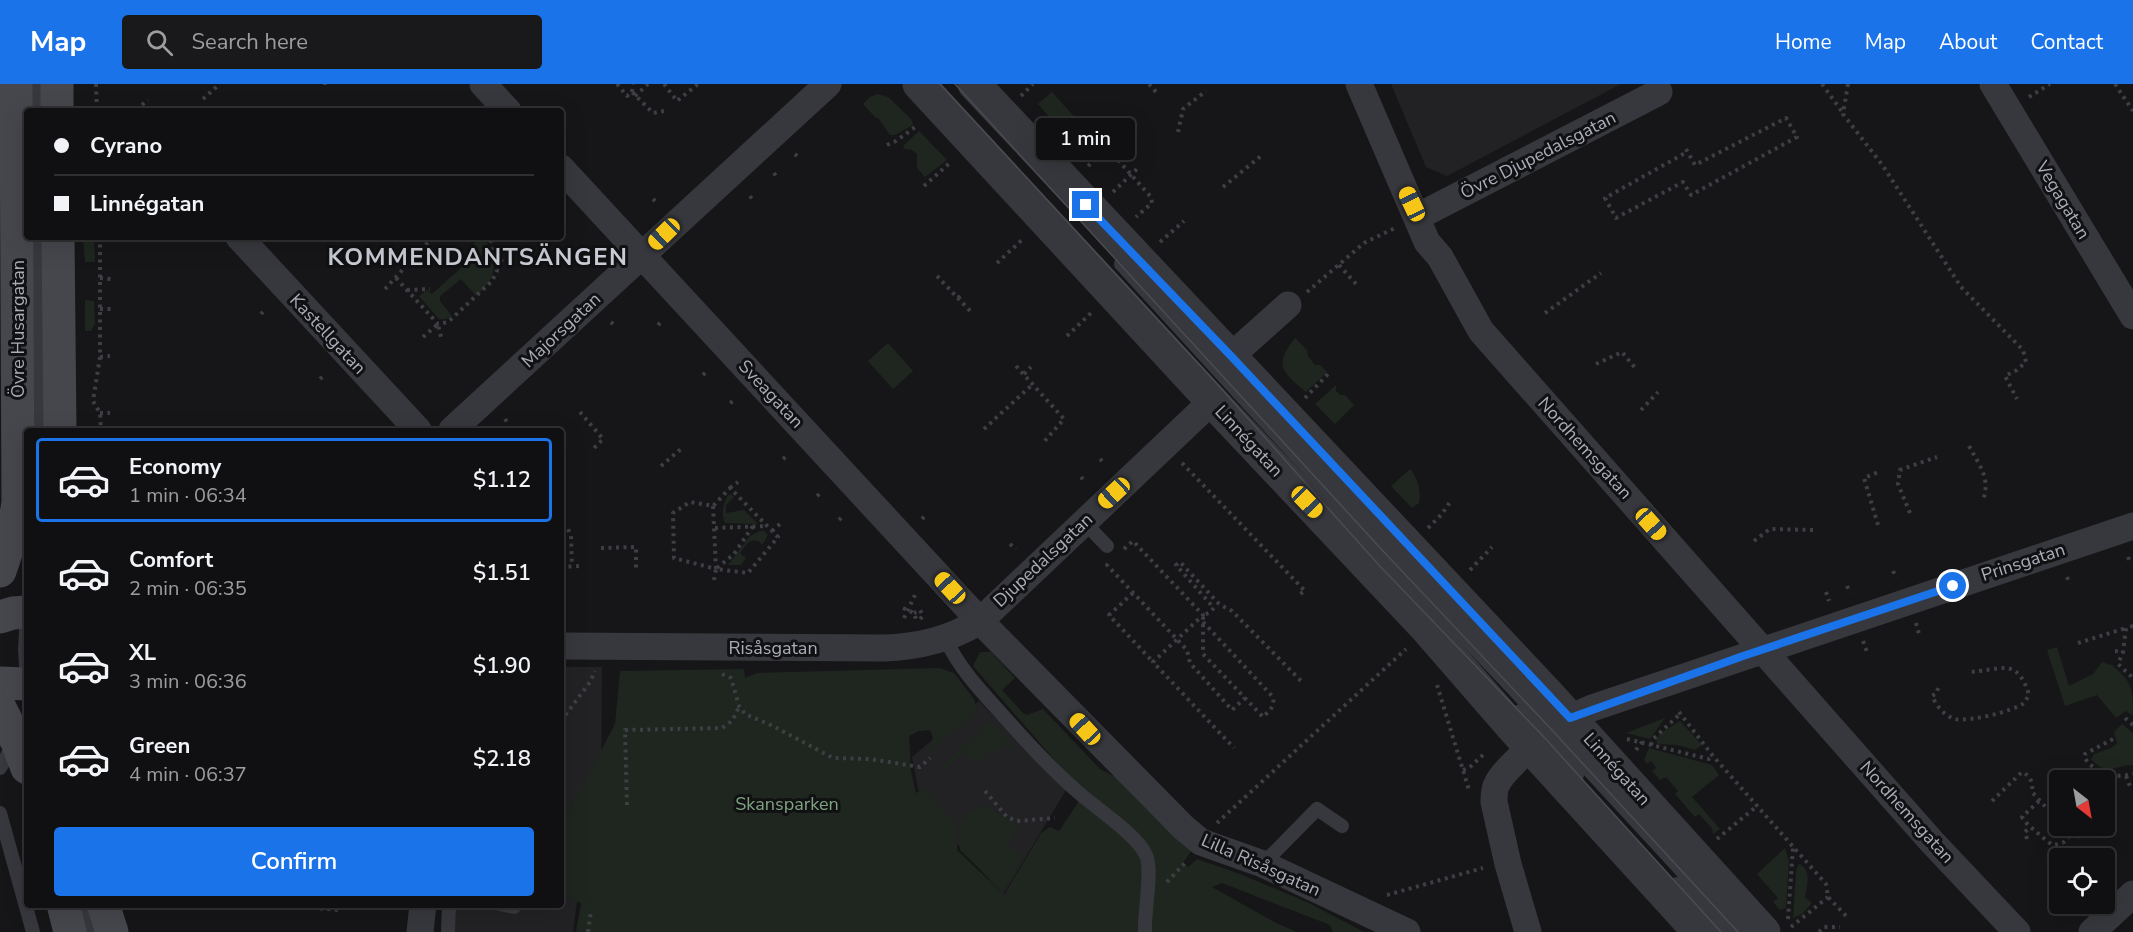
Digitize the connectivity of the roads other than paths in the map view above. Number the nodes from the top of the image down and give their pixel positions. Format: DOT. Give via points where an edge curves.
graph roads {
  1 [pos="16,84"];
  2 [pos="36,84"];
  3 [pos="57,84"];
  4 [pos="483,84"];
  5 [pos="828,84"];
  6 [pos="919,84"];
  7 [pos="1359,84"];
  8 [pos="1993,84"];
  9 [pos="969,92"];
  10 [pos="1659,92"];
  11 [pos="36,108"];
  12 [pos="57,108"];
  13 [pos="505,108"];
  14 [pos="564,171"];
  15 [pos="1411,221"];
  16 [pos="38,240"];
  17 [pos="58,240"];
  18 [pos="242,240"];
  19 [pos="1108,250"];
  20 [pos="642,255"];
  21 [pos="1108,266"];
  22 [pos="1295,301"];
  23 [pos="2133,316"];
  24 [pos="1231,356"];
  25 [pos="1212,401"];
  26 [pos="39,428"];
  27 [pos="60,428"];
  28 [pos="416,428"];
  29 [pos="454,428"];
  30 [pos="1084,522"];
  31 [pos="2133,526"];
  32 [pos="1107,546"];
  33 [pos="0,571"];
  34 [pos="24,612"];
  35 [pos="0,617"];
  36 [pos="980,621"];
  37 [pos="945,638"];
  38 [pos="564,646"];
  39 [pos="1762,649"];
  40 [pos="0,683"];
  41 [pos="24,683"];
  42 [pos="0,708"];
  43 [pos="1548,732"];
  44 [pos="15,761"];
  45 [pos="0,813"];
  46 [pos="1342,826"];
  47 [pos="1263,864"];
  48 [pos="2133,894"];
  49 [pos="24,900"];
  50 [pos="26,908"];
  51 [pos="64,908"];
  52 [pos="82,908"];
  53 [pos="104,908"];
  54 [pos="423,908"];
  55 [pos="449,908"];
  56 [pos="1779,928"];
  57 [pos="33,932"];
  58 [pos="70,932"];
  59 [pos="88,932"];
  60 [pos="112,932"];
  61 [pos="420,932"];
  62 [pos="448,932"];
  63 [pos="1145,932"];
  64 [pos="1407,932"];
  65 [pos="1528,932"];
  66 [pos="1699,932"];
  67 [pos="1722,932"];
  68 [pos="1738,932"];
  69 [pos="2017,932"];
  70 [pos="2092,932"];
  1 -- 33 [label="main road, Övre Husargatan" via="18,503"];
  2 -- 11 [label="lane"];
  3 -- 12 [label="main road"];
  4 -- 13 [label="street"];
  5 -- 20 [label="street, Majorsgatan"];
  6 -- 25 [label="street, Linnégatan"];
  7 -- 15 [label="street, Nordhemsgatan"];
  8 -- 23 [label="street, Vegagatan"];
  9 -- 24 [label="street, Linnégatan"];
  10 -- 15 [label="street, Övre Djupedalsgatan"];
  14 -- 20 [label="street, Sveagatan"];
  15 -- 39 [label="street, Nordhemsgatan" via="1440,257 1481,331"];
  16 -- 26 [label="lane"];
  17 -- 27 [label="main road"];
  18 -- 28 [label="street, Kastellgatan"];
  19 -- 43 [label="lane"];
  20 -- 29 [label="street, Majorsgatan"];
  20 -- 36 [label="street, Sveagatan"];
  21 -- 43 [label="lane" via="1377,563"];
  22 -- 24 [label="street"];
  24 -- 43 [label="street, Linnégatan"];
  25 -- 30 [label="street, Djupedalsgatan"];
  25 -- 43 [label="street, Linnégatan" via="1426,628"];
  30 -- 32 [label="lane"];
  30 -- 36 [label="street, Djupedalsgatan"];
  31 -- 39 [label="street, Prinsgatan"];
  34 -- 35 [label="main road"];
  36 -- 37 [label="street, Risåsgatan"];
  36 -- 47 [label="street, Lilla Risåsgatan" via="1184,828 1201,842"];
  37 -- 38 [label="street, Risåsgatan" via="883,648"];
  37 -- 63 [label="lane" via="964,671 1023,739 1130,835 1146,855 1149,871"];
  39 -- 43 [label="street, Prinsgatan" via="1592,708"];
  39 -- 69 [label="street, Nordhemsgatan"];
  40 -- 41 [label="main road"];
  42 -- 44 [label="main road"];
  43 -- 56 [label="street, Linnégatan"];
  43 -- 65 [label="street" via="1498,782 1494,793"];
  43 -- 66 [label="street, Linnégatan"];
  43 -- 67 [label="lane"];
  43 -- 68 [label="lane"];
  45 -- 49 [label="lane"];
  46 -- 47 [label="lane" via="1317,809"];
  47 -- 64 [label="street, Lilla Risåsgatan"];
  48 -- 70 [label="street"];
  50 -- 57 [label="lane"];
  51 -- 58 [label="main road"];
  52 -- 59 [label="lane"];
  53 -- 60 [label="main road"];
  54 -- 61 [label="street"];
  55 -- 62 [label="lane"];
}
